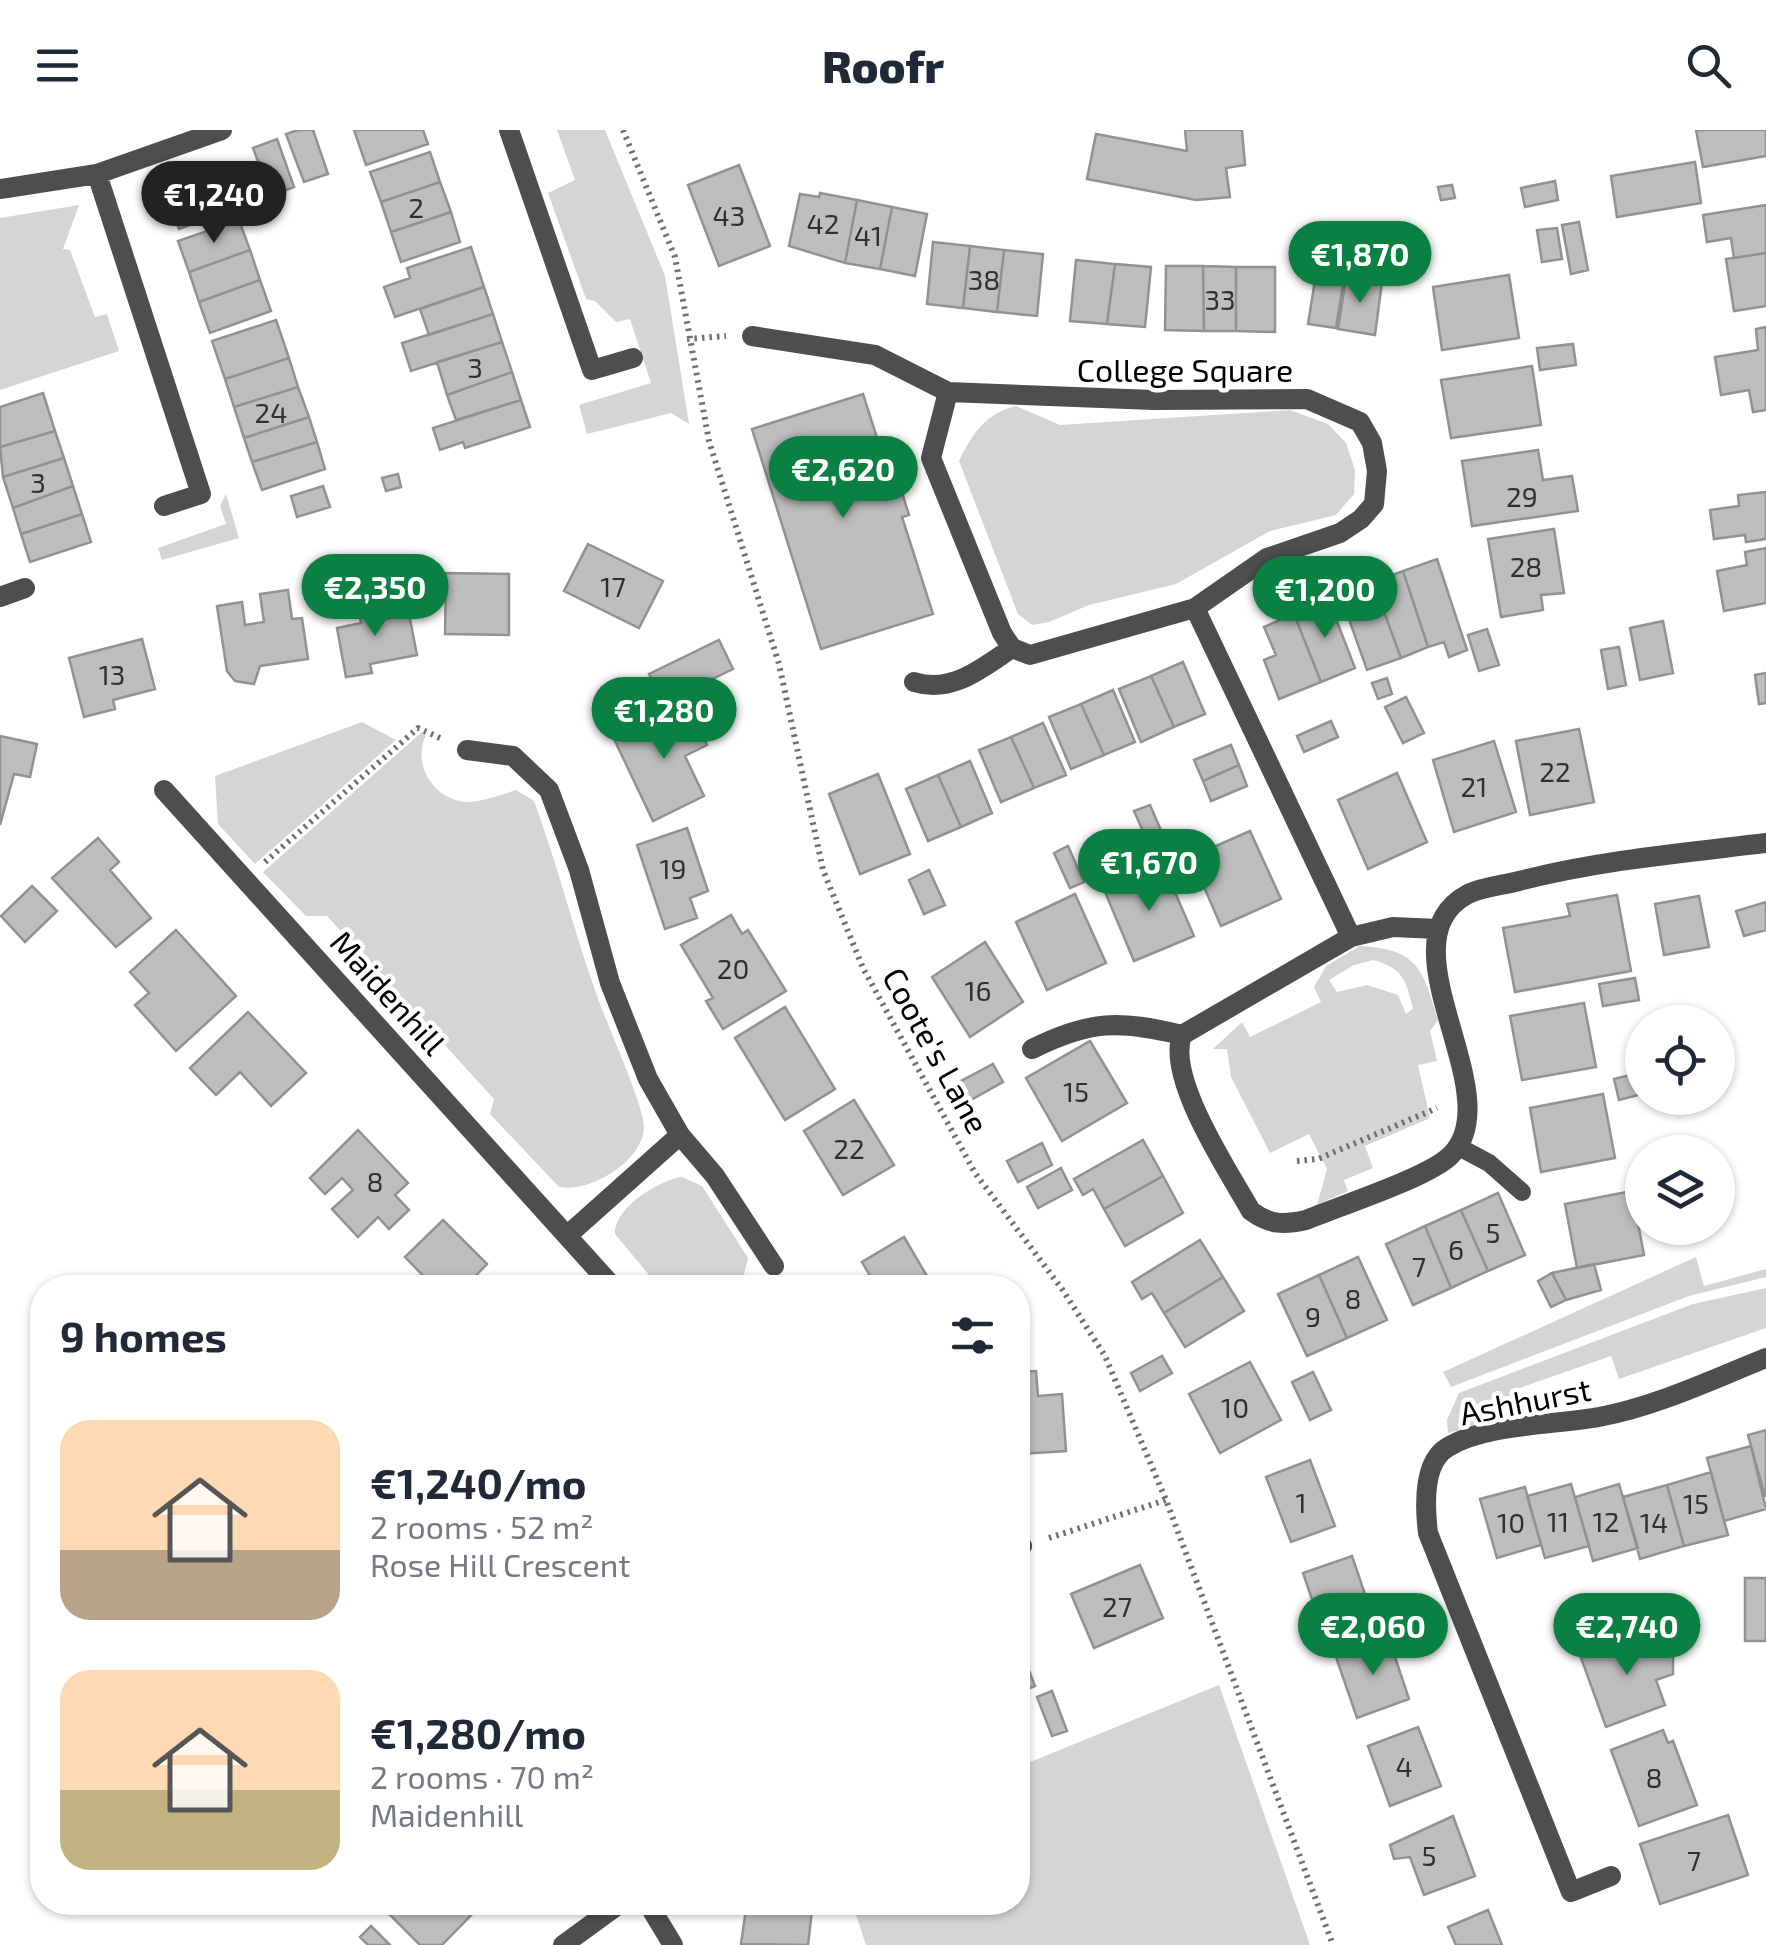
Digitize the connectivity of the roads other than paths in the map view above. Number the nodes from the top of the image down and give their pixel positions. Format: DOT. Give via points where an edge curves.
graph roads {
  1 [pos="222,130"];
  2 [pos="509,130"];
  3 [pos="97,174"];
  4 [pos="0,189"];
  5 [pos="752,336"];
  6 [pos="633,358"];
  7 [pos="948,392"];
  8 [pos="164,506"];
  9 [pos="25,588"];
  10 [pos="0,597"];
  11 [pos="1195,608"];
  12 [pos="1012,648"];
  13 [pos="914,682"];
  14 [pos="467,750"];
  15 [pos="164,790"];
  16 [pos="1766,843"];
  17 [pos="1438,929"];
  18 [pos="1351,936"];
  19 [pos="1182,1035"];
  20 [pos="1032,1049"];
  21 [pos="680,1136"];
  22 [pos="1457,1146"];
  23 [pos="1522,1192"];
  24 [pos="569,1234"];
  25 [pos="774,1266"];
  26 [pos="603,1275"];
  27 [pos="1766,1358"];
  28 [pos="1611,1876"];
  29 [pos="604,1915"];
  30 [pos="655,1915"];
  31 [pos="563,1945"];
  32 [pos="673,1945"];
  1 -- 3 [label="street"];
  2 -- 6 [label="street" via="592,370"];
  3 -- 4 [label="street"];
  3 -- 8 [label="street" via="201,494"];
  5 -- 7 [label="street, College Square" via="875,356"];
  7 -- 11 [label="street, College Square" via="1307,398 1360,422 1377,471 1374,504 1361,519 1267,558"];
  7 -- 12 [label="street" via="931,458"];
  9 -- 10 [label="street"];
  11 -- 12 [label="street, College Square" via="1050,653"];
  11 -- 18 [label="street"];
  12 -- 13 [label="street" via="944,686"];
  14 -- 21 [label="street" via="513,756 549,790 610,984 648,1079"];
  15 -- 24 [label="street, Maidenhill"];
  16 -- 17 [label="street" via="1590,863 1468,894"];
  17 -- 18 [label="street"];
  17 -- 22 [label="street" via="1437,968 1468,1116"];
  18 -- 19 [label="street"];
  19 -- 20 [label="street" via="1098,1023"];
  19 -- 22 [label="street" via="1176,1050 1200,1120 1252,1212 1266,1222 1306,1220 1431,1168"];
  21 -- 24 [label="street"];
  21 -- 25 [label="street"];
  22 -- 23 [label="lane"];
  24 -- 26 [label="street, Maidenhill"];
  27 -- 28 [label="street, Ashhurst" via="1667,1398 1446,1447 1432,1466 1428,1533 1571,1892"];
  29 -- 31 [label="street"];
  30 -- 32 [label="street"];
}
